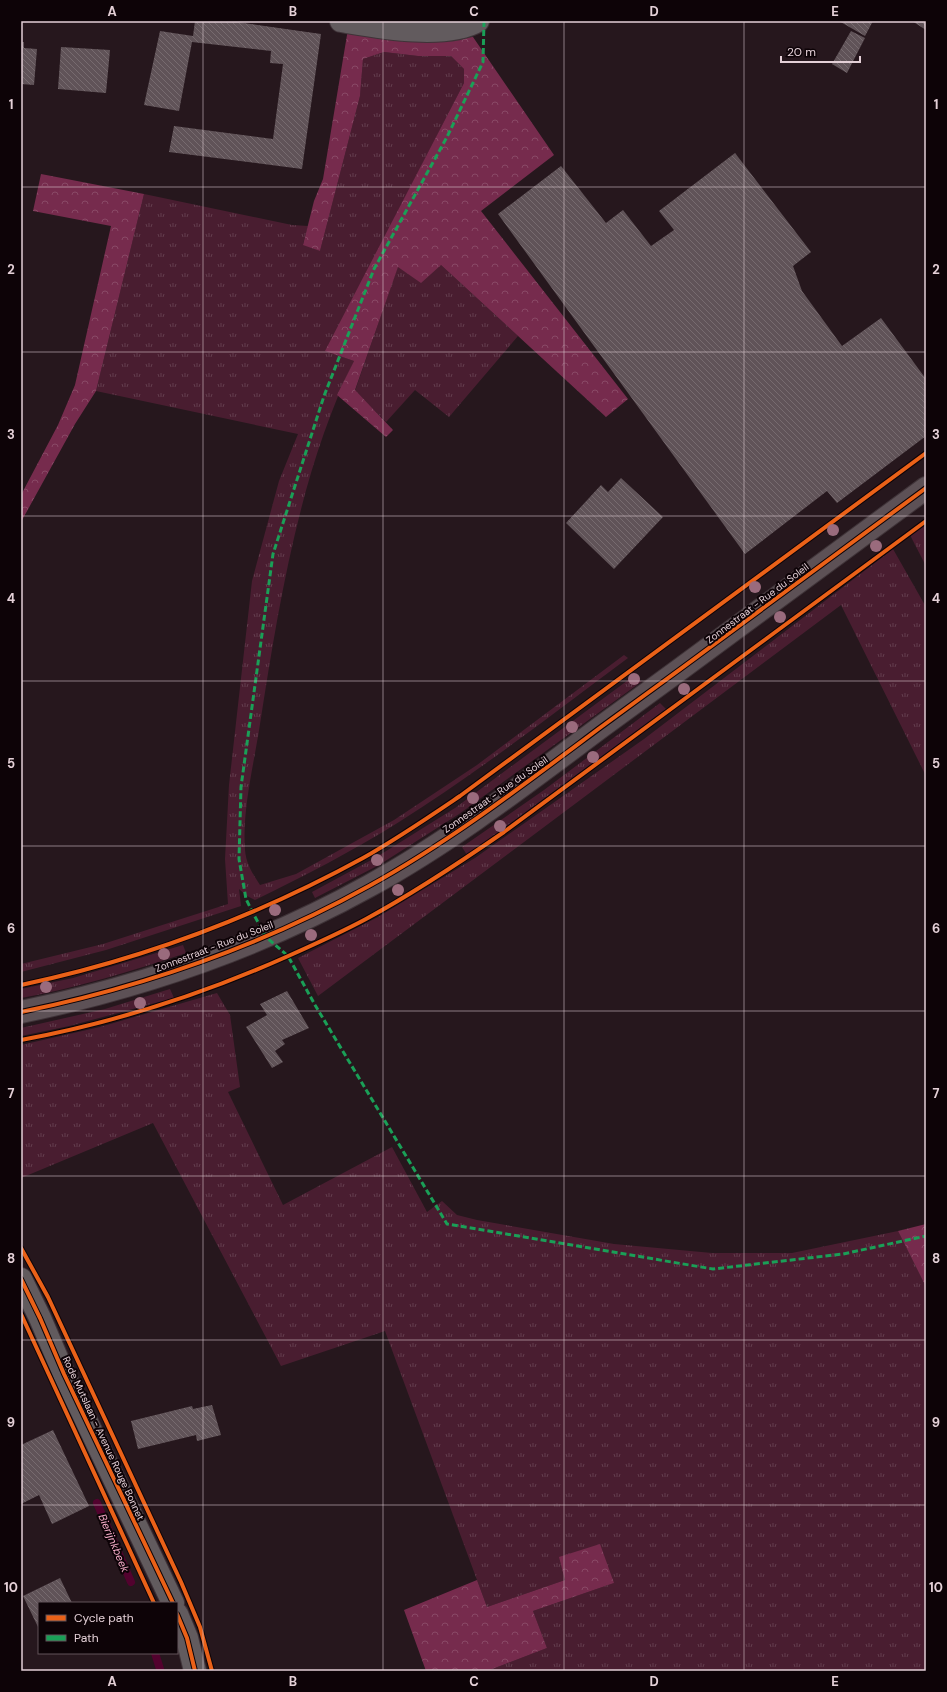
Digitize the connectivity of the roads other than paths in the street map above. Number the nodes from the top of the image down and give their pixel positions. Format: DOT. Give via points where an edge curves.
graph roads {
  1 [pos="340,21"];
  2 [pos="478,21"];
  3 [pos="926,488"];
  4 [pos="21,1012"];
  5 [pos="21,1279"];
  6 [pos="173,1602"];
  7 [pos="178,1616"];
  8 [pos="195,1671"];
  1 -- 2 [label="street" via="424,31 451,30"];
  3 -- 4 [label="main road, Zonnestraat - Rue du Soleil" via="503,800 418,857 369,886 266,937 200,962 116,989"];
  5 -- 6 [label="street, Rode Mutslaan - Avenue Rouge Bonnet"];
  7 -- 8 [label="street" via="187,1638"];
}
